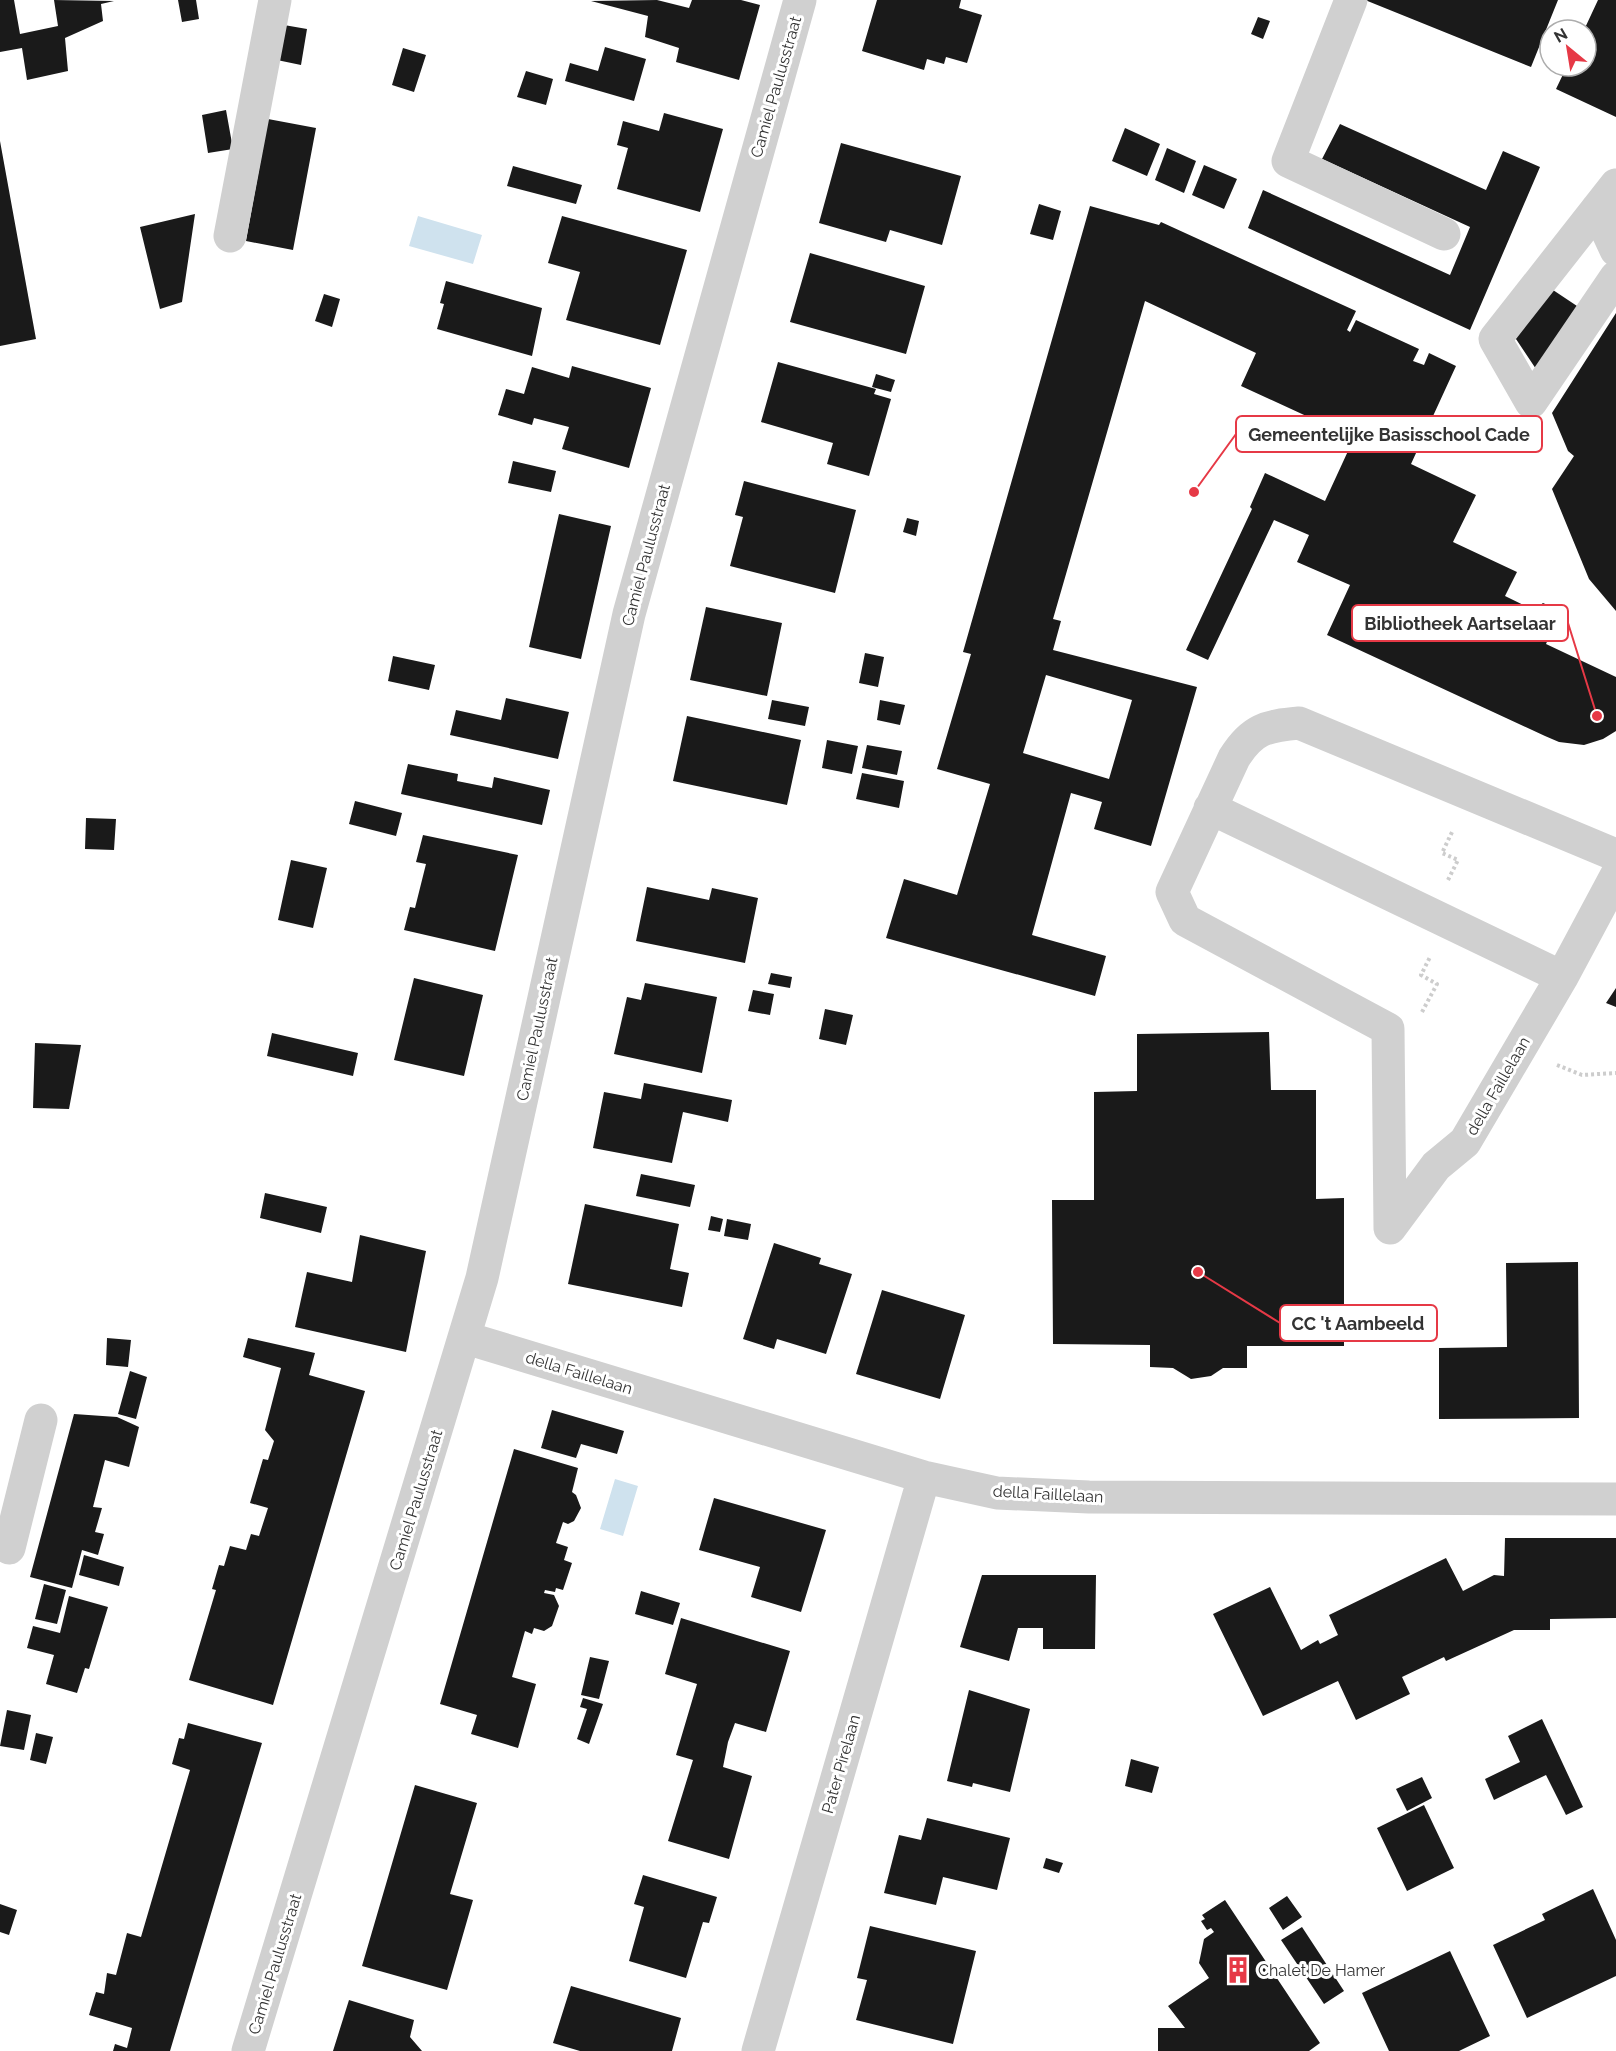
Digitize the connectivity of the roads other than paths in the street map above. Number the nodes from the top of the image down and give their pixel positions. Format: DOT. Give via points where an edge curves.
graph roads {
  1 [pos="275,0"];
  2 [pos="800,0"];
  3 [pos="1351,0"];
  4 [pos="1607,197"];
  5 [pos="1444,234"];
  6 [pos="230,236"];
  7 [pos="1616,250"];
  8 [pos="1616,277"];
  9 [pos="1210,808"];
  10 [pos="1616,855"];
  11 [pos="1616,876"];
  12 [pos="1562,977"];
  13 [pos="466,1338"];
  14 [pos="41,1420"];
  15 [pos="924,1477"];
  16 [pos="11,1497"];
  17 [pos="1616,1499"];
  18 [pos="9,1548"];
  19 [pos="248,2051"];
  20 [pos="758,2051"];
  1 -- 6 [label="street"];
  2 -- 13 [label="street, Camiel Paulusstraat" via="629,614"];
  3 -- 5 [label="street" via="1288,161"];
  4 -- 7 [label="street"];
  4 -- 8 [label="street" via="1495,339 1531,402"];
  9 -- 10 [label="street, della Faillelaan" via="1243,742 1259,729 1299,723"];
  9 -- 12 [label="street"];
  9 -- 12 [label="street, della Faillelaan" via="1172,892 1185,920 1388,1029 1390,1228 1436,1166 1465,1142"];
  11 -- 12 [label="street"];
  13 -- 15 [label="street, della Faillelaan"];
  13 -- 19 [label="street, Camiel Paulusstraat"];
  14 -- 16 [label="street"];
  15 -- 17 [label="street, della Faillelaan" via="997,1493 1089,1497"];
  15 -- 20 [label="street, Pater Pirelaan"];
  16 -- 18 [label="street"];
}
